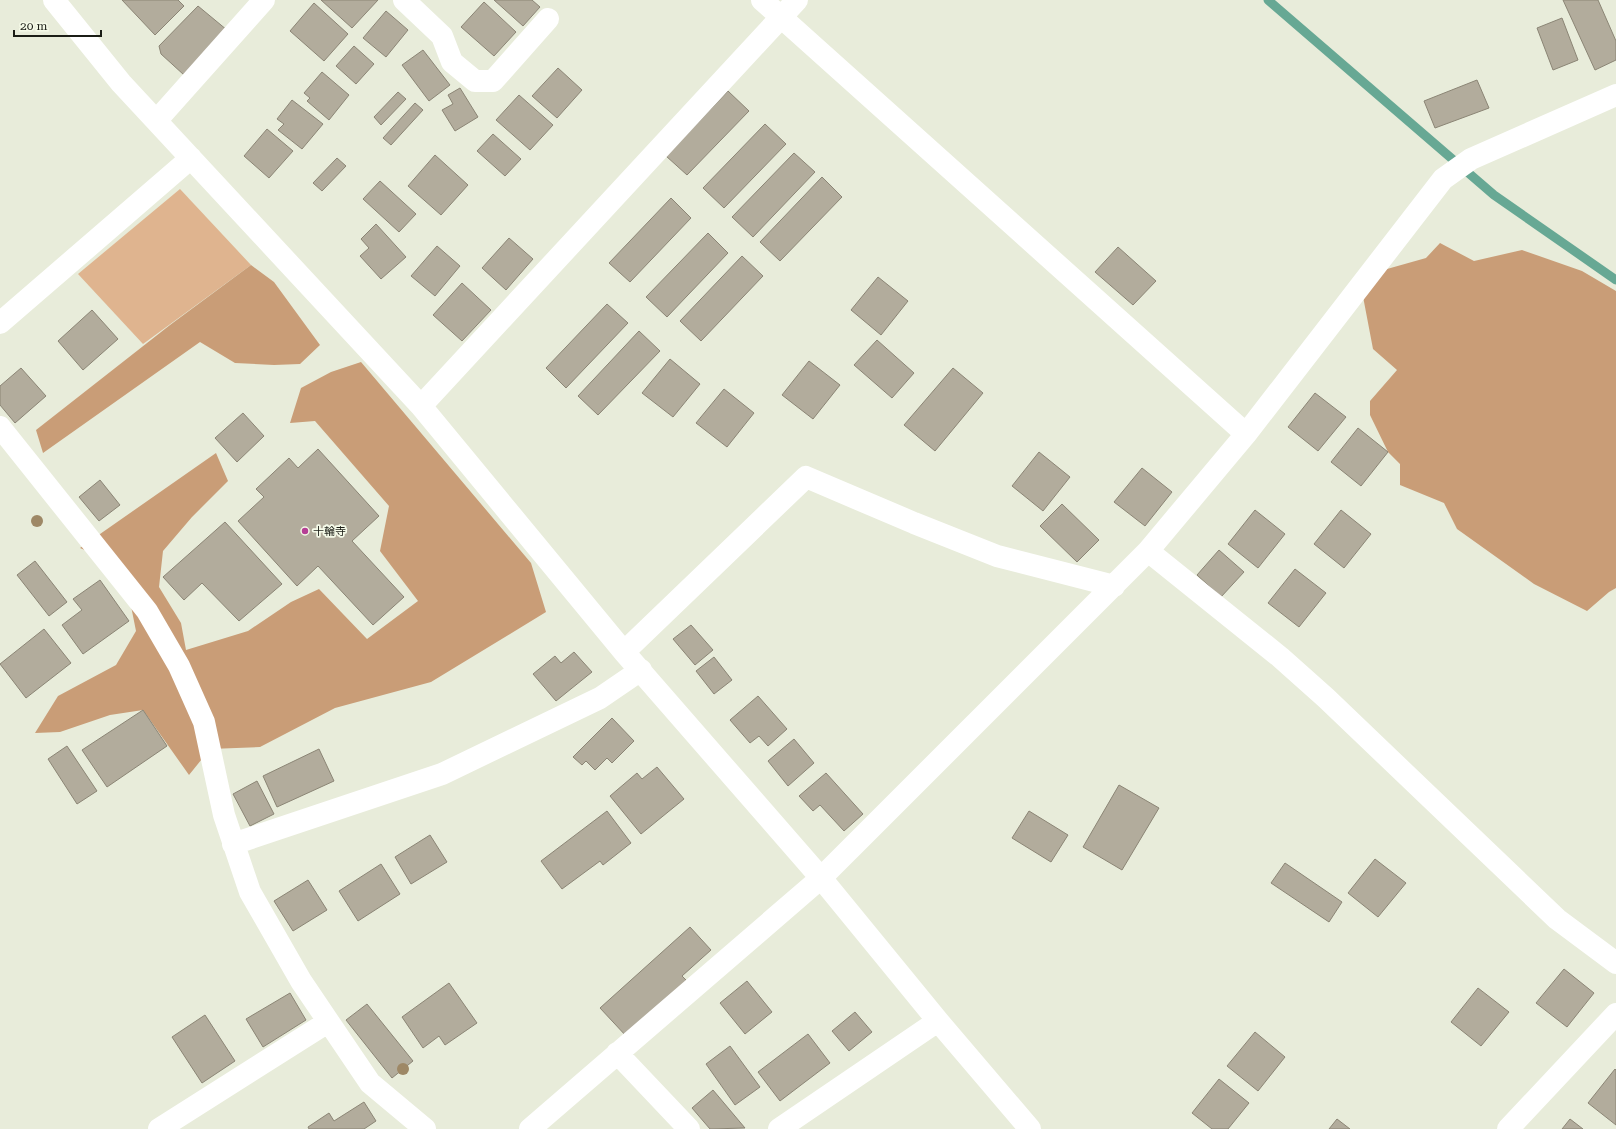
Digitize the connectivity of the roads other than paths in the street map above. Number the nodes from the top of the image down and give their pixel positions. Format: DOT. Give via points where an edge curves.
graph roads {
  1 [pos="54,0"];
  2 [pos="264,0"];
  3 [pos="404,0"];
  4 [pos="762,0"];
  5 [pos="797,0"];
  6 [pos="782,18"];
  7 [pos="548,19"];
  8 [pos="1616,95"];
  9 [pos="157,120"];
  10 [pos="191,158"];
  11 [pos="0,323"];
  12 [pos="421,406"];
  13 [pos="0,427"];
  14 [pos="1246,434"];
  15 [pos="8,451"];
  16 [pos="1148,551"];
  17 [pos="1114,586"];
  18 [pos="624,652"];
  19 [pos="641,670"];
  20 [pos="233,844"];
  21 [pos="821,878"];
  22 [pos="1616,963"];
  23 [pos="1616,1014"];
  24 [pos="938,1020"];
  25 [pos="328,1022"];
  26 [pos="617,1053"];
  27 [pos="159,1129"];
  28 [pos="425,1129"];
  29 [pos="530,1129"];
  30 [pos="689,1129"];
  31 [pos="779,1129"];
  32 [pos="1030,1129"];
  33 [pos="1508,1129"];
  1 -- 9 [label="street"];
  2 -- 9 [label="street"];
  3 -- 7 [label="street" via="442,36 452,62 475,81 493,81"];
  4 -- 6 [label="street"];
  5 -- 6 [label="street"];
  6 -- 12 [label="street"];
  6 -- 14 [label="street"];
  8 -- 14 [label="street" via="1471,159 1443,179"];
  9 -- 10 [label="street"];
  10 -- 11 [label="street"];
  10 -- 12 [label="street"];
  12 -- 18 [label="street"];
  13 -- 15 [label="street"];
  14 -- 16 [label="street"];
  15 -- 20 [label="street" via="147,611 179,666 204,722 224,815"];
  16 -- 17 [label="street"];
  16 -- 22 [label="street" via="1280,657 1557,920"];
  17 -- 18 [label="street" via="997,556 806,477"];
  17 -- 21 [label="street"];
  18 -- 19 [label="street"];
  19 -- 20 [label="street" via="600,698 442,774"];
  19 -- 21 [label="street"];
  20 -- 25 [label="street" via="250,892 301,981"];
  21 -- 24 [label="street"];
  21 -- 26 [label="street"];
  23 -- 33 [label="street"];
  24 -- 31 [label="street"];
  24 -- 32 [label="street"];
  25 -- 27 [label="street"];
  25 -- 28 [label="street" via="370,1083"];
  26 -- 29 [label="street"];
  26 -- 30 [label="street"];
}
